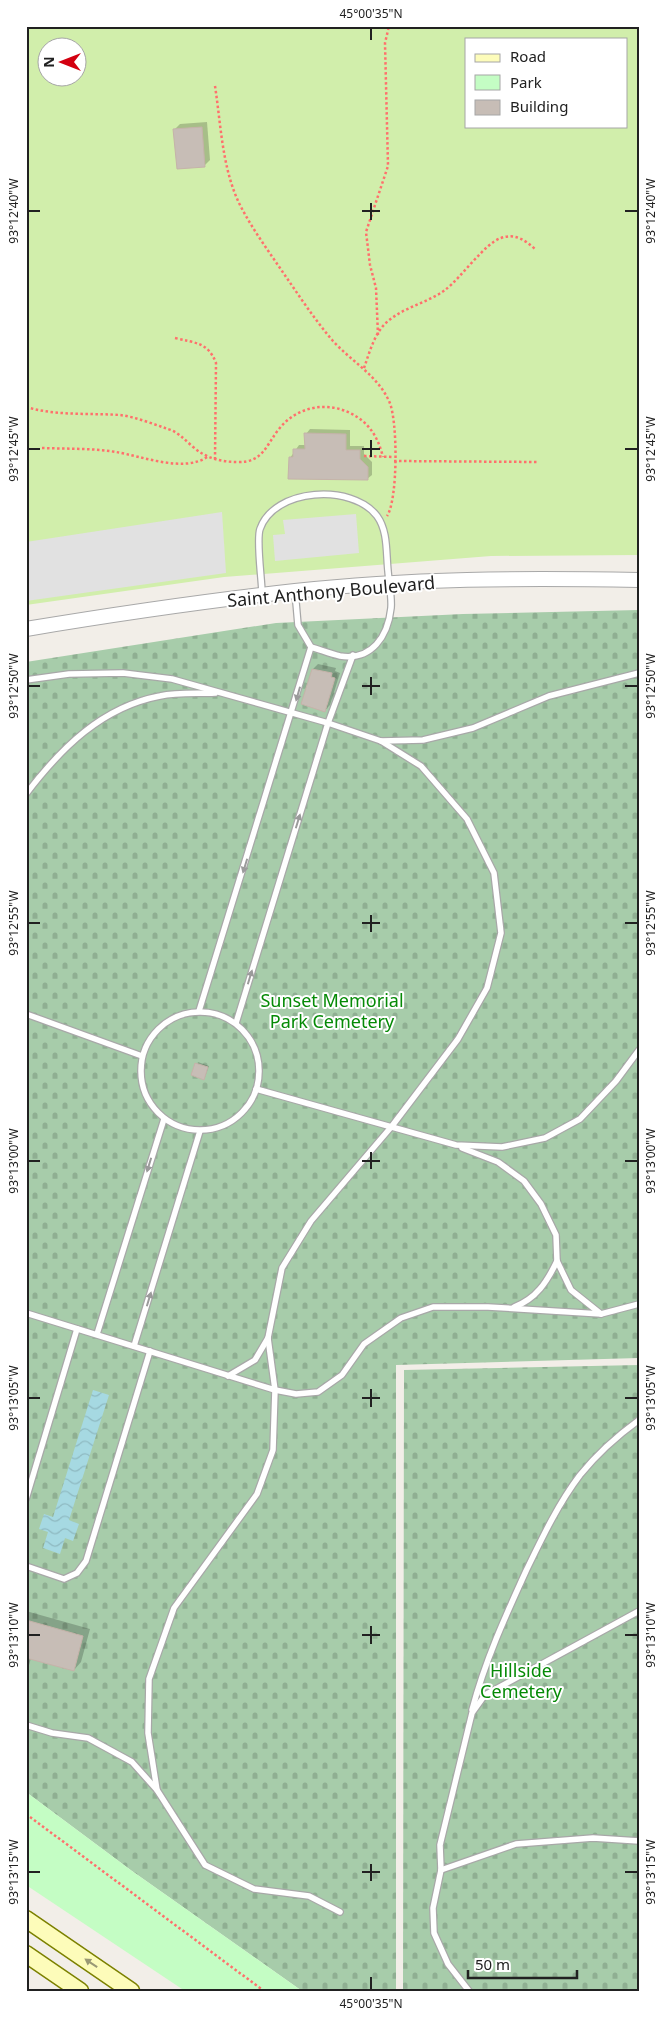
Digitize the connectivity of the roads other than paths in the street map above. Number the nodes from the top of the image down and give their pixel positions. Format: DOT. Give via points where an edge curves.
graph roads {
  1 [pos="639,580"];
  2 [pos="389,583"];
  3 [pos="295,591"];
  4 [pos="262,596"];
  5 [pos="26,629"];
  6 [pos="311,647"];
  7 [pos="353,655"];
  8 [pos="639,673"];
  9 [pos="26,680"];
  10 [pos="219,692"];
  11 [pos="293,714"];
  12 [pos="328,723"];
  13 [pos="381,741"];
  14 [pos="26,794"];
  15 [pos="199,1011"];
  16 [pos="26,1014"];
  17 [pos="236,1024"];
  18 [pos="639,1050"];
  19 [pos="142,1056"];
  20 [pos="256,1089"];
  21 [pos="164,1119"];
  22 [pos="392,1126"];
  23 [pos="200,1131"];
  24 [pos="456,1146"];
  25 [pos="557,1262"];
  26 [pos="639,1304"];
  27 [pos="510,1309"];
  28 [pos="26,1313"];
  29 [pos="601,1314"];
  30 [pos="77,1329"];
  31 [pos="97,1334"];
  32 [pos="268,1338"];
  33 [pos="134,1346"];
  34 [pos="150,1351"];
  35 [pos="228,1376"];
  36 [pos="274,1390"];
  37 [pos="639,1420"];
  38 [pos="26,1499"];
  39 [pos="26,1566"];
  40 [pos="639,1611"];
  41 [pos="472,1713"];
  42 [pos="26,1725"];
  43 [pos="157,1790"];
  44 [pos="639,1841"];
  45 [pos="441,1870"];
  46 [pos="340,1912"];
  47 [pos="26,1919"];
  48 [pos="26,1954"];
  49 [pos="80,1991"];
  50 [pos="131,1991"];
  51 [pos="469,1991"];
  1 -- 2 [label="street, Saint Anthony Boulevard" via="506,579"];
  2 -- 3 [label="street, Saint Anthony Boulevard"];
  2 -- 4 [label="lane" via="382,524 368,507 340,496 306,496 281,505 264,521 259,531"];
  2 -- 7 [label="lane" via="391,608 383,638 366,654"];
  3 -- 4 [label="street, Saint Anthony Boulevard"];
  3 -- 6 [label="lane" via="298,625"];
  4 -- 5 [label="street, Saint Anthony Boulevard" via="127,612"];
  6 -- 7 [label="lane" via="342,656"];
  6 -- 11 [label="lane, one-way"];
  7 -- 12 [label="lane"];
  8 -- 13 [label="lane" via="549,696 473,728 423,740"];
  9 -- 10 [label="lane" via="69,674 123,673 172,678"];
  10 -- 11 [label="lane"];
  10 -- 14 [label="lane" via="162,696 130,704 88,727 50,762"];
  11 -- 12 [label="lane"];
  11 -- 15 [label="lane, one-way"];
  12 -- 13 [label="lane"];
  17 -- 12 [label="lane, one-way"];
  13 -- 22 [label="lane" via="422,766 466,819 494,874 501,933 488,988 458,1039"];
  15 -- 17 [label="lane" via="221,1015"];
  15 -- 19 [label="lane" via="163,1024"];
  16 -- 19 [label="lane"];
  17 -- 20 [label="lane" via="251,1039 258,1056 260,1076"];
  18 -- 24 [label="lane" via="616,1081 580,1119 545,1138 502,1147"];
  19 -- 21 [label="lane" via="142,1087 151,1105"];
  20 -- 22 [label="lane"];
  20 -- 23 [label="lane" via="253,1100 233,1121 218,1129"];
  21 -- 23 [label="lane" via="183,1129"];
  21 -- 31 [label="lane, one-way"];
  22 -- 24 [label="lane"];
  22 -- 32 [label="lane" via="311,1221 282,1268"];
  33 -- 23 [label="lane, one-way"];
  24 -- 25 [label="lane" via="498,1162 524,1182 541,1204 556,1236"];
  25 -- 27 [label="lane" via="547,1282 526,1302"];
  25 -- 29 [label="lane" via="571,1290"];
  26 -- 29 [label="lane"];
  27 -- 29 [label="lane"];
  27 -- 36 [label="lane" via="433,1307 401,1318 364,1344 342,1375 318,1392 296,1394"];
  28 -- 30 [label="lane"];
  30 -- 31 [label="lane"];
  30 -- 38 [label="lane"];
  31 -- 33 [label="lane"];
  32 -- 35 [label="lane" via="255,1360"];
  32 -- 36 [label="lane"];
  33 -- 34 [label="lane"];
  34 -- 35 [label="lane"];
  34 -- 39 [label="lane" via="86,1561 77,1573 64,1579"];
  35 -- 36 [label="lane"];
  36 -- 43 [label="lane" via="273,1450 257,1494 174,1608 149,1679 148,1734"];
  37 -- 41 [label="lane" via="614,1439 581,1474 562,1501 499,1629"];
  40 -- 41 [label="lane" via="485,1695"];
  41 -- 45 [label="lane" via="440,1844"];
  42 -- 43 [label="lane" via="88,1738 132,1762"];
  43 -- 46 [label="lane" via="205,1864 254,1890 309,1896"];
  44 -- 45 [label="lane" via="593,1838 516,1844"];
  45 -- 51 [label="lane" via="433,1908 434,1933 448,1964"];
  50 -- 47 [label="main road, one-way"];
  48 -- 49 [label="main road"];
}
